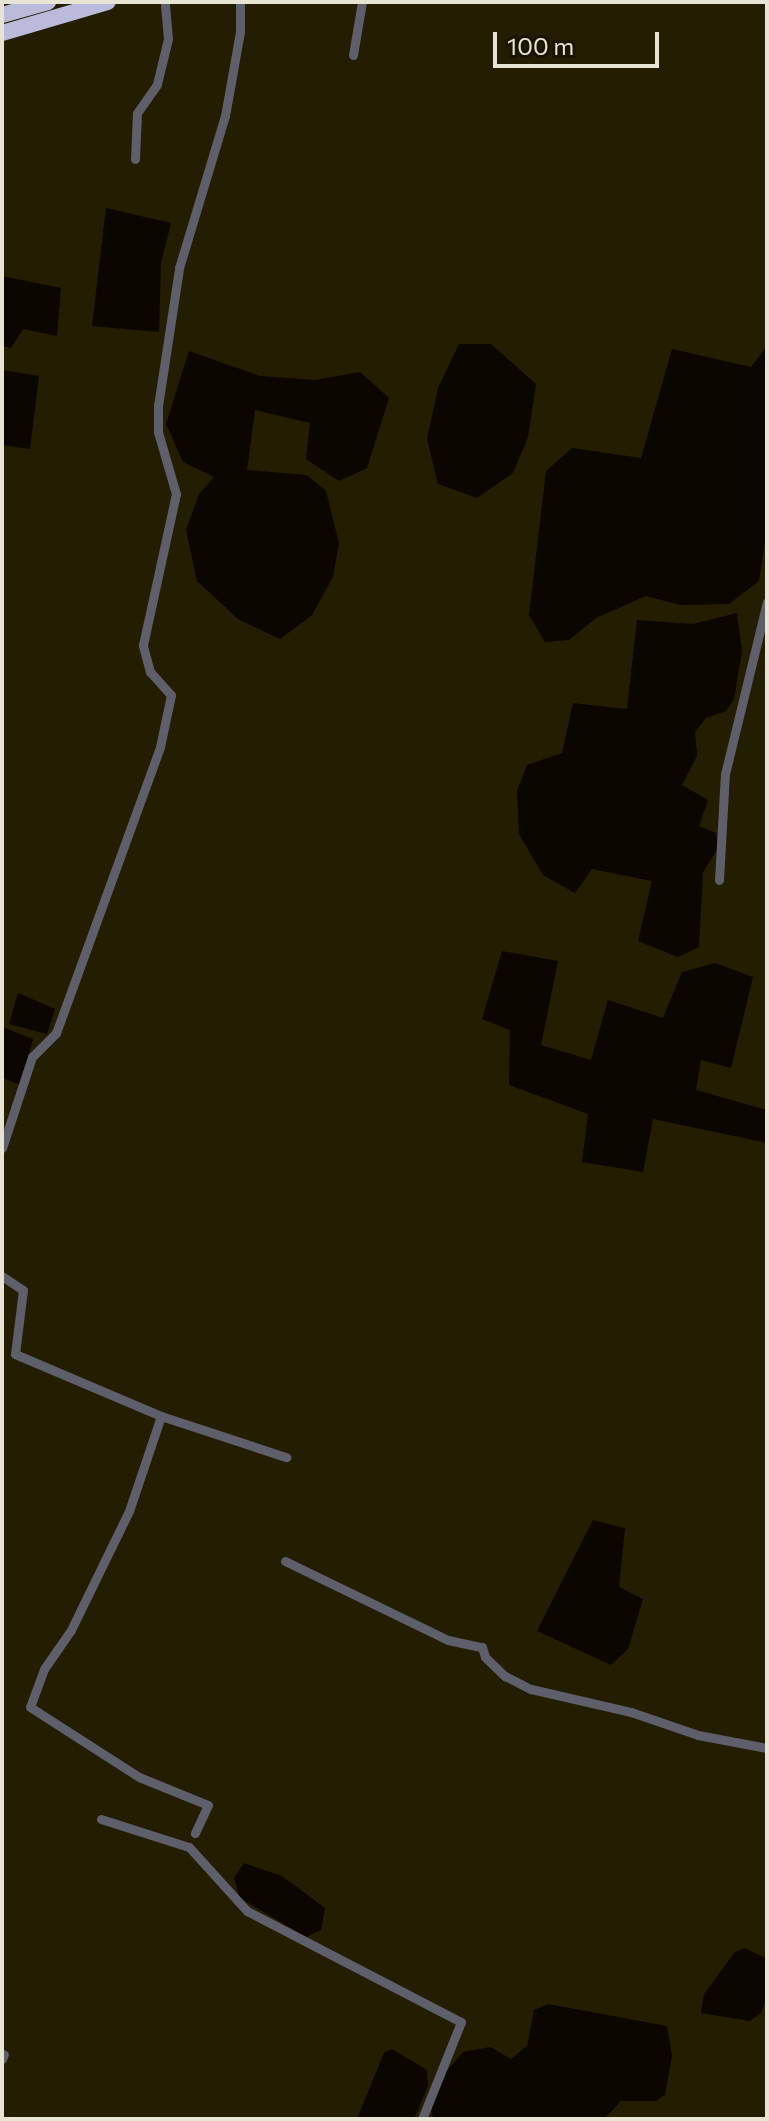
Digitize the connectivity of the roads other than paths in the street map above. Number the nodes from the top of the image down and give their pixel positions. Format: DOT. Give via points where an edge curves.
graph roads {
  1 [pos="48,2"];
  2 [pos="108,2"];
  3 [pos="165,2"];
  4 [pos="240,2"];
  5 [pos="362,2"];
  6 [pos="2,15"];
  7 [pos="2,33"];
  8 [pos="353,55"];
  9 [pos="135,159"];
  10 [pos="767,602"];
  11 [pos="719,880"];
  12 [pos="2,1148"];
  13 [pos="2,1276"];
  14 [pos="161,1416"];
  15 [pos="286,1457"];
  16 [pos="285,1561"];
  17 [pos="767,1748"];
  18 [pos="101,1819"];
  19 [pos="195,1833"];
  20 [pos="422,2119"];
  1 -- 6 [label="highway"];
  2 -- 7 [label="highway"];
  3 -- 9 [label="street" via="168,39 157,84 137,113"];
  4 -- 12 [label="street" via="225,116 179,268 158,406 160,442 176,494 143,645 150,672 171,695 160,747 56,1033 32,1057"];
  5 -- 8 [label="street"];
  10 -- 11 [label="street" via="725,774"];
  13 -- 14 [label="street" via="23,1290 15,1354"];
  14 -- 15 [label="street"];
  14 -- 19 [label="street" via="129,1511 71,1630 44,1669 30,1707 139,1777 208,1805"];
  16 -- 17 [label="street" via="448,1640 482,1647 505,1676 531,1689 631,1712 698,1735"];
  18 -- 20 [label="street" via="189,1847 247,1911 461,2022"];
}
